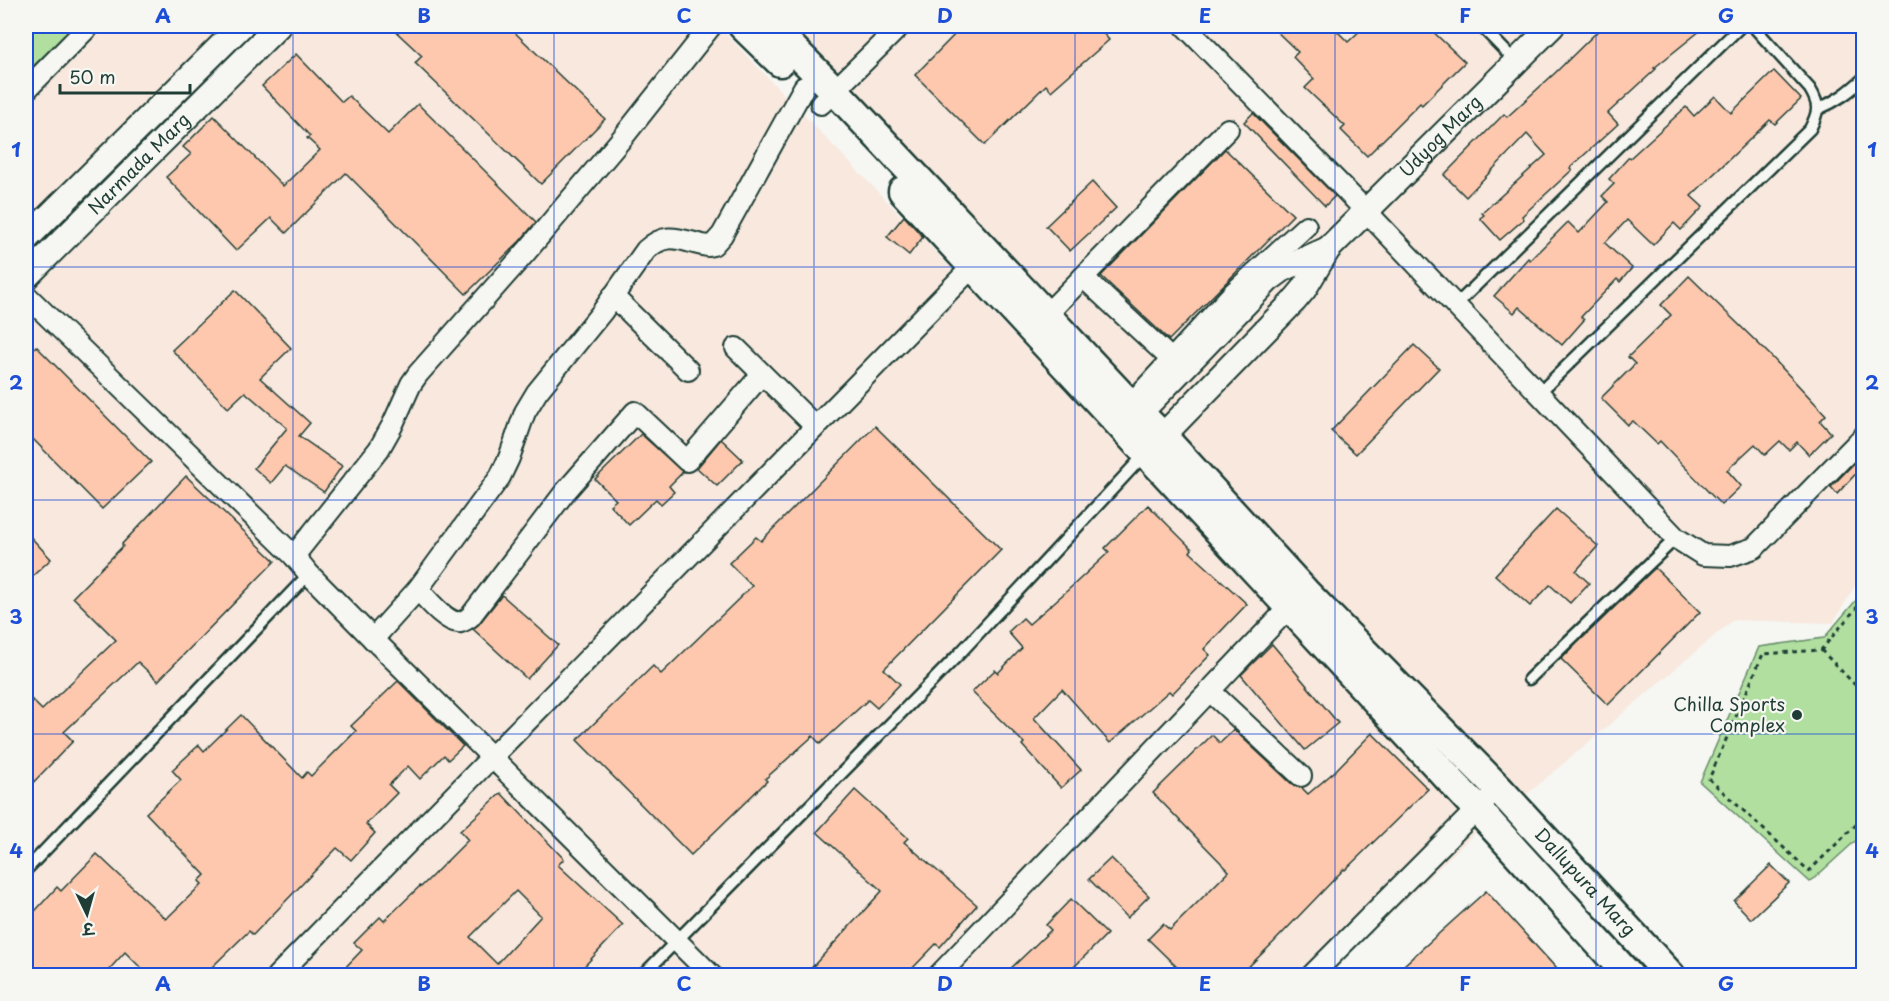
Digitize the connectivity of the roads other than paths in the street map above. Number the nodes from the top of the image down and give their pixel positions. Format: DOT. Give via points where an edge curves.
graph roads {
  1 [pos="89,26"];
  2 [pos="241,26"];
  3 [pos="278,26"];
  4 [pos="711,26"];
  5 [pos="743,26"];
  6 [pos="770,26"];
  7 [pos="900,26"];
  8 [pos="1185,26"];
  9 [pos="1481,26"];
  10 [pos="1552,26"];
  11 [pos="1741,26"];
  12 [pos="1753,26"];
  13 [pos="1516,62"];
  14 [pos="1863,78"];
  15 [pos="26,90"];
  16 [pos="820,94"];
  17 [pos="1818,109"];
  18 [pos="1228,129"];
  19 [pos="1366,211"];
  20 [pos="1306,226"];
  21 [pos="26,239"];
  22 [pos="1328,249"];
  23 [pos="980,260"];
  24 [pos="26,277"];
  25 [pos="1083,277"];
  26 [pos="26,295"];
  27 [pos="613,296"];
  28 [pos="1456,305"];
  29 [pos="1046,315"];
  30 [pos="736,348"];
  31 [pos="1171,359"];
  32 [pos="688,370"];
  33 [pos="762,375"];
  34 [pos="1539,393"];
  35 [pos="1131,416"];
  36 [pos="814,426"];
  37 [pos="1863,436"];
  38 [pos="1155,445"];
  39 [pos="1676,538"];
  40 [pos="294,556"];
  41 [pos="309,574"];
  42 [pos="417,589"];
  43 [pos="1297,600"];
  44 [pos="373,639"];
  45 [pos="1530,679"];
  46 [pos="1210,691"];
  47 [pos="492,756"];
  48 [pos="1300,776"];
  49 [pos="1498,788"];
  50 [pos="1477,809"];
  51 [pos="26,870"];
  52 [pos="677,941"];
  53 [pos="277,975"];
  54 [pos="642,975"];
  55 [pos="712,975"];
  56 [pos="938,975"];
  57 [pos="1311,975"];
  58 [pos="1629,975"];
  59 [pos="1671,975"];
  1 -- 15 [label="street"];
  2 -- 21 [label="street, Narmada Marg"];
  3 -- 24 [label="street, Narmada Marg"];
  4 -- 40 [label="street" via="526,252 418,374 379,449"];
  5 -- 16 [label="main road"];
  6 -- 16 [label="main road"];
  7 -- 16 [label="street"];
  8 -- 19 [label="street"];
  9 -- 13 [label="lane"];
  10 -- 13 [label="street, Udyog Marg"];
  11 -- 28 [label="lane"];
  12 -- 17 [label="lane" via="1810,89"];
  13 -- 19 [label="street, Udyog Marg"];
  14 -- 17 [label="lane" via="1845,96"];
  16 -- 23 [label="main road"];
  16 -- 27 [label="street" via="713,245 674,238 654,243"];
  17 -- 34 [label="lane" via="1810,129"];
  18 -- 25 [label="street"];
  19 -- 22 [label="street, Udyog Marg"];
  19 -- 28 [label="street"];
  20 -- 31 [label="street" via="1234,292"];
  22 -- 35 [label="street, Udyog Marg" via="1283,268 1268,280"];
  22 -- 38 [label="street, Udyog Marg" via="1294,302"];
  23 -- 29 [label="main road"];
  23 -- 35 [label="main road"];
  23 -- 36 [label="street"];
  25 -- 29 [label="street"];
  25 -- 31 [label="street"];
  26 -- 40 [label="street"];
  27 -- 32 [label="street"];
  27 -- 42 [label="street" via="537,392 525,412 500,477"];
  28 -- 34 [label="street"];
  29 -- 35 [label="main road"];
  30 -- 33 [label="street"];
  31 -- 35 [label="street"];
  33 -- 36 [label="street"];
  33 -- 42 [label="street" via="687,461 635,412 566,492 470,617 452,621"];
  34 -- 39 [label="street"];
  35 -- 38 [label="main road"];
  36 -- 47 [label="street"];
  37 -- 39 [label="street" via="1754,548 1730,556 1703,555"];
  38 -- 43 [label="main road"];
  38 -- 52 [label="lane" via="962,652"];
  39 -- 45 [label="lane"];
  40 -- 41 [label="street"];
  41 -- 44 [label="street"];
  41 -- 51 [label="lane"];
  42 -- 44 [label="street"];
  43 -- 46 [label="street"];
  43 -- 49 [label="main road, Dallupura Marg"];
  43 -- 50 [label="main road, Dallupura Marg"];
  44 -- 47 [label="street"];
  46 -- 48 [label="street"];
  46 -- 56 [label="street"];
  47 -- 52 [label="street"];
  47 -- 53 [label="street"];
  49 -- 50 [label="street"];
  49 -- 59 [label="main road, Dallupura Marg"];
  50 -- 57 [label="street"];
  50 -- 58 [label="main road, Dallupura Marg"];
  52 -- 54 [label="lane"];
  52 -- 55 [label="street"];
}
